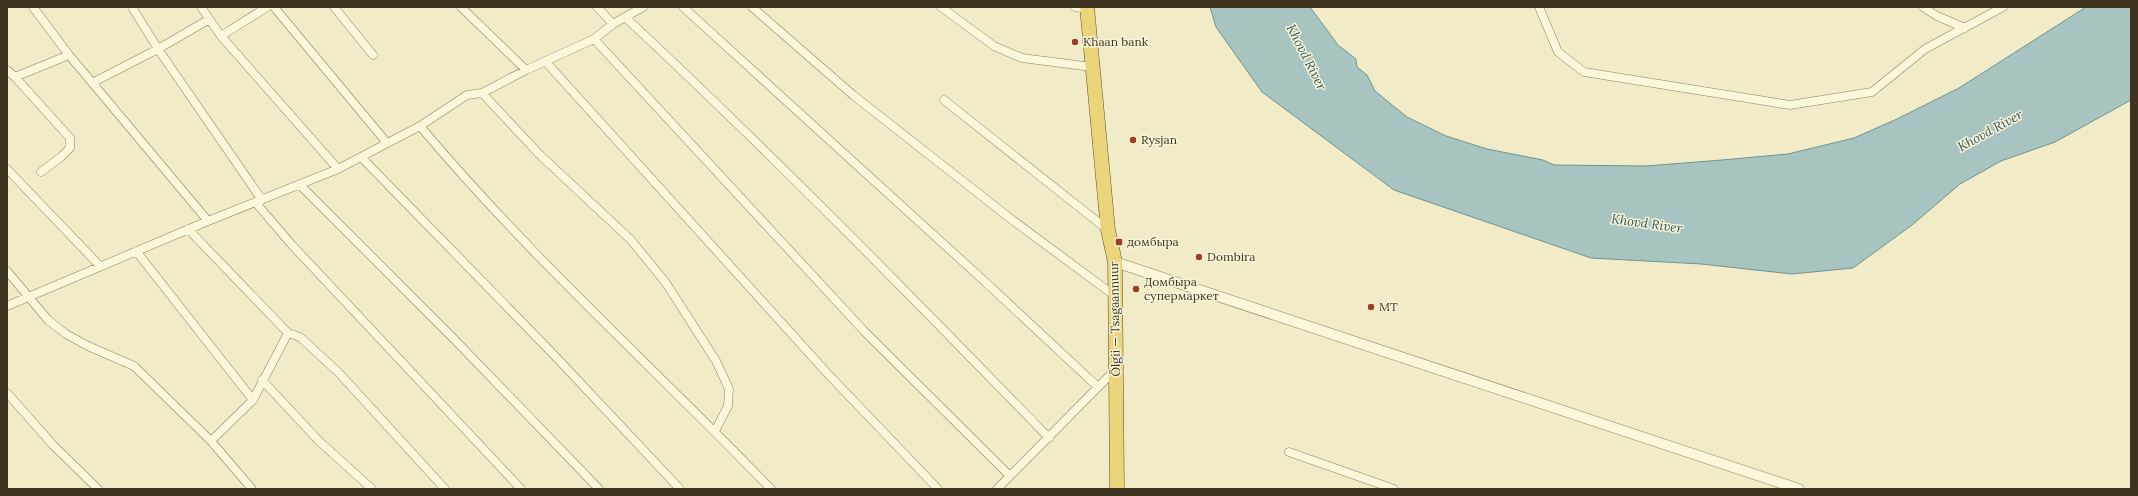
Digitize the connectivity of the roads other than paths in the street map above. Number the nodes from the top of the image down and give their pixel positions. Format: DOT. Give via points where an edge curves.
graph roads {
  1 [pos="33,7"];
  2 [pos="132,7"];
  3 [pos="201,7"];
  4 [pos="267,7"];
  5 [pos="274,7"];
  6 [pos="334,7"];
  7 [pos="461,7"];
  8 [pos="598,7"];
  9 [pos="643,7"];
  10 [pos="683,7"];
  11 [pos="752,7"];
  12 [pos="941,7"];
  13 [pos="1539,7"];
  14 [pos="1923,7"];
  15 [pos="2003,7"];
  16 [pos="1083,8"];
  17 [pos="625,17"];
  18 [pos="208,20"];
  19 [pos="613,24"];
  20 [pos="1965,28"];
  21 [pos="221,36"];
  22 [pos="594,39"];
  23 [pos="158,49"];
  24 [pos="373,54"];
  25 [pos="69,55"];
  26 [pos="545,61"];
  27 [pos="1092,67"];
  28 [pos="7,70"];
  29 [pos="526,70"];
  30 [pos="15,77"];
  31 [pos="92,83"];
  32 [pos="482,92"];
  33 [pos="944,100"];
  34 [pos="420,126"];
  35 [pos="387,143"];
  36 [pos="362,158"];
  37 [pos="7,169"];
  38 [pos="338,170"];
  39 [pos="41,172"];
  40 [pos="300,185"];
  41 [pos="259,201"];
  42 [pos="208,221"];
  43 [pos="188,229"];
  44 [pos="1108,230"];
  45 [pos="136,251"];
  46 [pos="1116,262"];
  47 [pos="100,266"];
  48 [pos="7,271"];
  49 [pos="1115,296"];
  50 [pos="30,297"];
  51 [pos="7,306"];
  52 [pos="288,333"];
  53 [pos="1115,370"];
  54 [pos="262,380"];
  55 [pos="1098,387"];
  56 [pos="7,392"];
  57 [pos="253,400"];
  58 [pos="715,431"];
  59 [pos="1049,438"];
  60 [pos="211,441"];
  61 [pos="1289,452"];
  62 [pos="1010,476"];
  63 [pos="1119,488"];
  64 [pos="98,489"];
  65 [pos="252,489"];
  66 [pos="372,489"];
  67 [pos="445,489"];
  68 [pos="521,489"];
  69 [pos="599,489"];
  70 [pos="680,489"];
  71 [pos="771,489"];
  72 [pos="938,489"];
  73 [pos="998,489"];
  74 [pos="1394,489"];
  75 [pos="1799,489"];
  1 -- 25 [label="street"];
  2 -- 23 [label="street"];
  3 -- 18 [label="street"];
  4 -- 21 [label="street"];
  5 -- 35 [label="street"];
  6 -- 24 [label="street"];
  7 -- 29 [label="street"];
  8 -- 19 [label="street"];
  9 -- 17 [label="street"];
  10 -- 55 [label="street"];
  11 -- 49 [label="street" via="853,95 1011,219"];
  12 -- 27 [label="street" via="994,46 1022,58"];
  13 -- 20 [label="street" via="1558,52 1584,72 1790,105 1872,92 1925,49"];
  14 -- 20 [label="street"];
  15 -- 20 [label="street"];
  16 -- 27 [label="highway, Ölgii — Tsagaannuur"];
  17 -- 19 [label="street"];
  17 -- 59 [label="street" via="846,230"];
  18 -- 21 [label="street"];
  18 -- 23 [label="street"];
  19 -- 22 [label="street"];
  21 -- 38 [label="street"];
  22 -- 26 [label="street"];
  22 -- 62 [label="street" via="865,332"];
  23 -- 31 [label="street"];
  23 -- 41 [label="street"];
  25 -- 30 [label="street"];
  25 -- 31 [label="street"];
  26 -- 29 [label="street"];
  26 -- 72 [label="street" via="817,361"];
  27 -- 44 [label="highway, Ölgii — Tsagaannuur"];
  28 -- 30 [label="street"];
  29 -- 32 [label="street"];
  30 -- 39 [label="street" via="70,138 70,148"];
  31 -- 42 [label="street"];
  32 -- 34 [label="street" via="467,95"];
  32 -- 58 [label="street" via="540,155 631,240 666,283 716,361 729,389 728,406"];
  33 -- 44 [label="street"];
  34 -- 35 [label="street"];
  34 -- 58 [label="street" via="462,177 548,266"];
  35 -- 36 [label="street"];
  36 -- 38 [label="street"];
  36 -- 70 [label="street" via="555,356"];
  37 -- 47 [label="street"];
  38 -- 40 [label="street"];
  40 -- 41 [label="street"];
  40 -- 69 [label="street"];
  41 -- 42 [label="street"];
  41 -- 68 [label="street" via="292,245"];
  42 -- 43 [label="street"];
  43 -- 45 [label="street"];
  43 -- 52 [label="street"];
  44 -- 46 [label="highway, Ölgii — Tsagaannuur"];
  45 -- 47 [label="street"];
  45 -- 57 [label="street"];
  46 -- 49 [label="highway, Ölgii — Tsagaannuur"];
  46 -- 75 [label="street"];
  47 -- 50 [label="street"];
  48 -- 50 [label="street"];
  49 -- 53 [label="highway, Ölgii — Tsagaannuur"];
  50 -- 51 [label="street"];
  50 -- 60 [label="street" via="48,320 66,334 134,366"];
  52 -- 54 [label="street"];
  52 -- 67 [label="street" via="300,337 339,373"];
  53 -- 55 [label="street"];
  53 -- 63 [label="highway, Ölgii — Tsagaannuur"];
  54 -- 57 [label="street"];
  54 -- 66 [label="street" via="319,441"];
  55 -- 59 [label="street"];
  56 -- 64 [label="street" via="53,445"];
  57 -- 60 [label="street"];
  58 -- 71 [label="street"];
  59 -- 62 [label="street"];
  60 -- 65 [label="street"];
  61 -- 74 [label="street"];
  62 -- 73 [label="street"];
}
